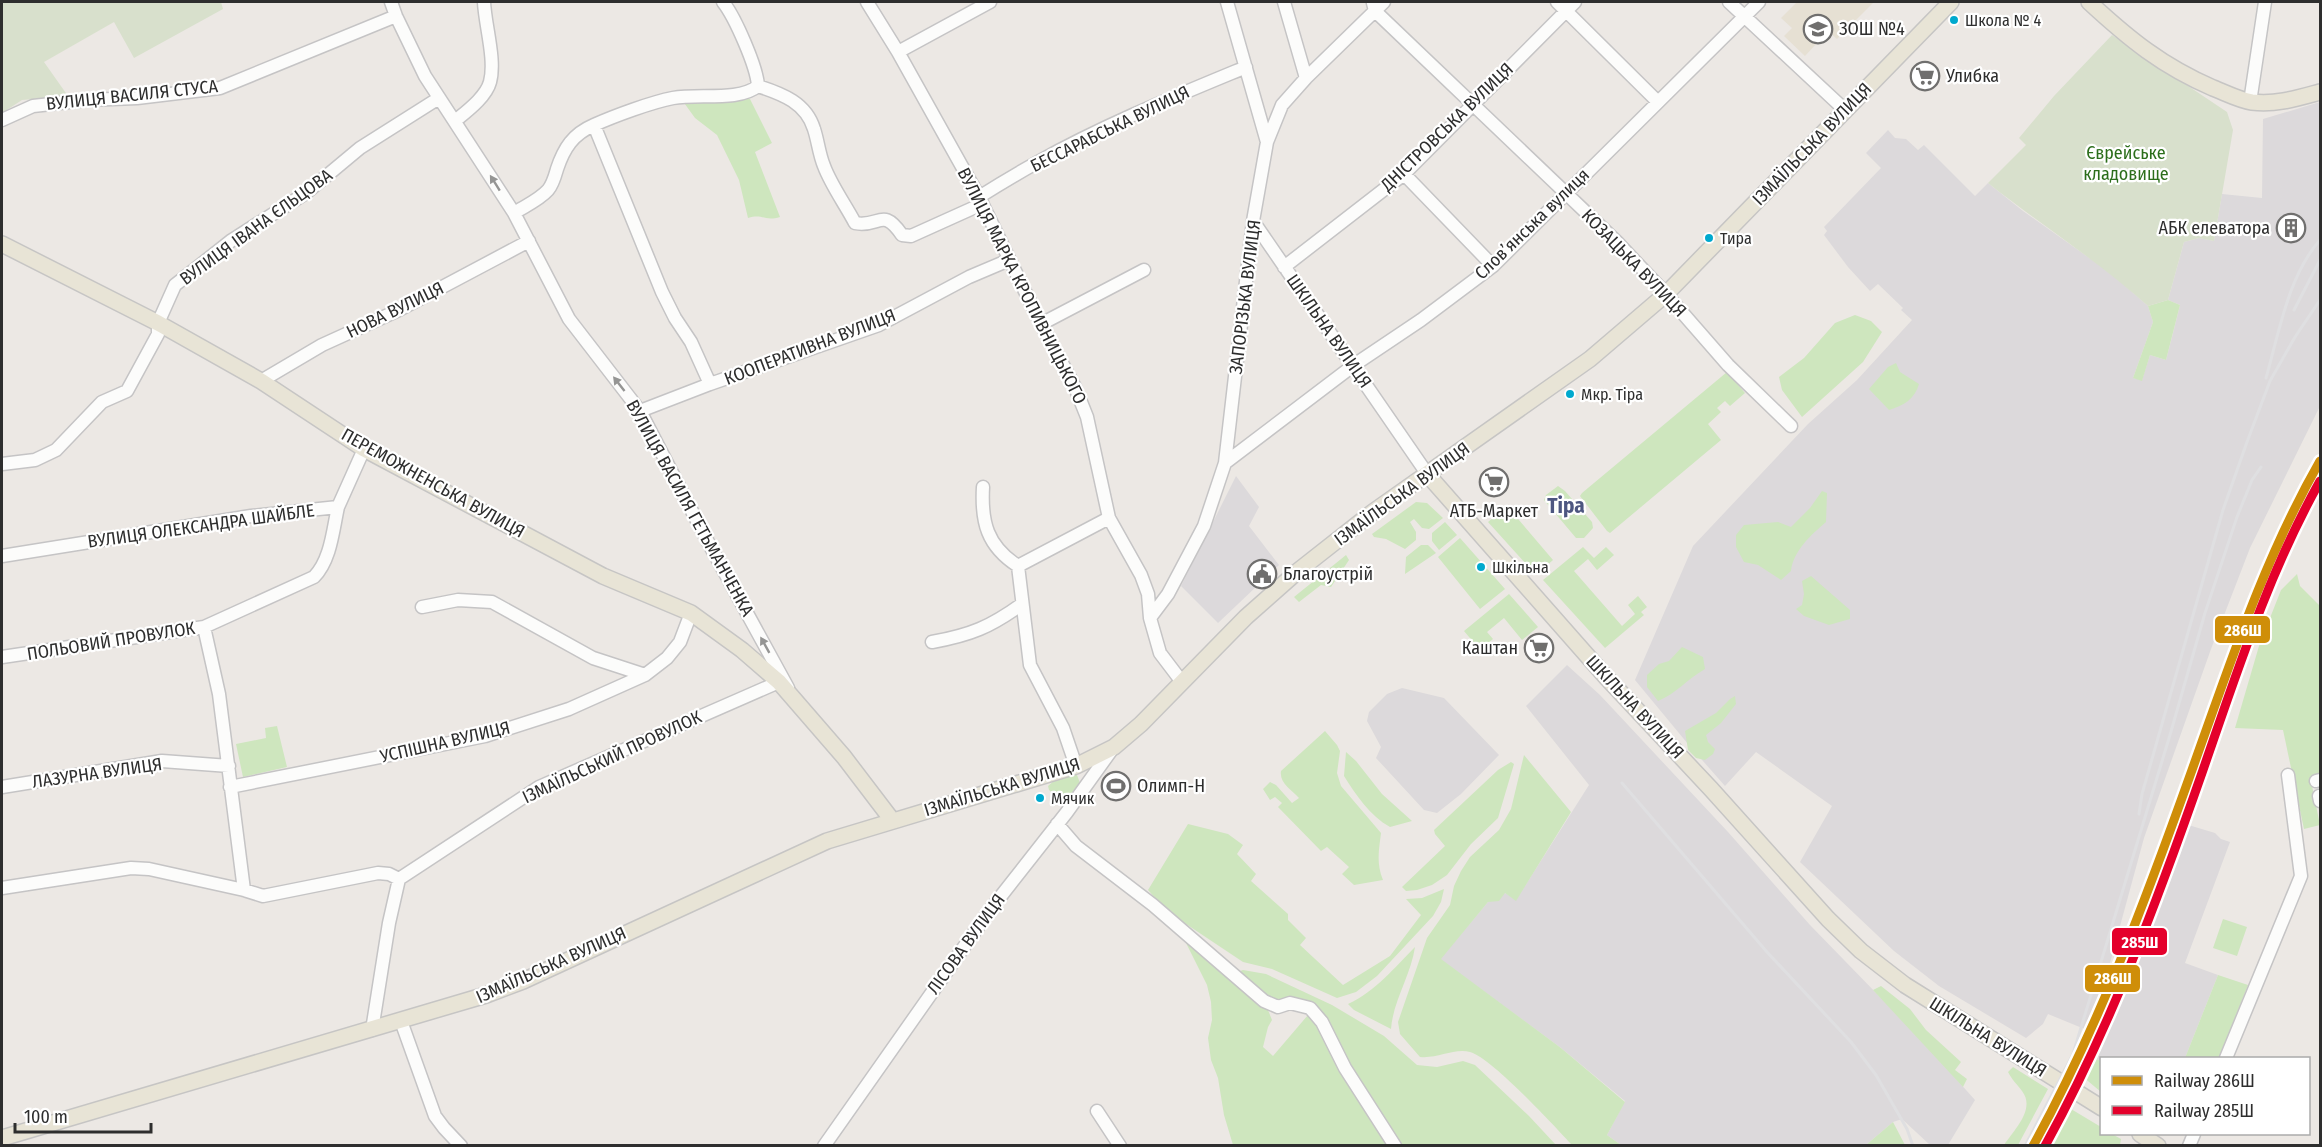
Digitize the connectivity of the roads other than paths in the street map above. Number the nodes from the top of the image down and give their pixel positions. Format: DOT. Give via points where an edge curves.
graph roads {
  1 [pos="392,2"];
  2 [pos="484,2"];
  3 [pos="723,2"];
  4 [pos="867,2"];
  5 [pos="990,2"];
  6 [pos="1227,2"];
  7 [pos="1284,2"];
  8 [pos="1729,2"];
  9 [pos="1759,2"];
  10 [pos="1951,2"];
  11 [pos="2089,2"];
  12 [pos="2265,2"];
  13 [pos="1377,4"];
  14 [pos="1566,4"];
  15 [pos="396,16"];
  16 [pos="1744,17"];
  17 [pos="898,52"];
  18 [pos="1246,67"];
  19 [pos="1306,78"];
  20 [pos="758,86"];
  21 [pos="2320,92"];
  22 [pos="439,98"];
  23 [pos="1658,102"];
  24 [pos="2250,102"];
  25 [pos="1257,105"];
  26 [pos="1282,105"];
  27 [pos="1472,105"];
  28 [pos="1845,110"];
  29 [pos="2,120"];
  30 [pos="455,121"];
  31 [pos="594,125"];
  32 [pos="1267,142"];
  33 [pos="1404,174"];
  34 [pos="1566,193"];
  35 [pos="980,201"];
  36 [pos="514,213"];
  37 [pos="1253,221"];
  38 [pos="529,241"];
  39 [pos="2,244"];
  40 [pos="1009,260"];
  41 [pos="1493,266"];
  42 [pos="1284,267"];
  43 [pos="1144,270"];
  44 [pos="1666,294"];
  45 [pos="158,323"];
  46 [pos="1041,324"];
  47 [pos="1354,365"];
  48 [pos="261,381"];
  49 [pos="710,384"];
  50 [pos="640,411"];
  51 [pos="1791,426"];
  52 [pos="364,449"];
  53 [pos="1225,463"];
  54 [pos="2,464"];
  55 [pos="1428,475"];
  56 [pos="983,486"];
  57 [pos="338,507"];
  58 [pos="1110,518"];
  59 [pos="2,556"];
  60 [pos="1018,566"];
  61 [pos="1022,604"];
  62 [pos="422,607"];
  63 [pos="691,613"];
  64 [pos="1149,618"];
  65 [pos="204,627"];
  66 [pos="932,642"];
  67 [pos="2,657"];
  68 [pos="645,675"];
  69 [pos="779,682"];
  70 [pos="1182,682"];
  71 [pos="793,696"];
  72 [pos="1114,747"];
  73 [pos="229,766"];
  74 [pos="1076,766"];
  75 [pos="2288,775"];
  76 [pos="2,787"];
  77 [pos="230,787"];
  78 [pos="892,820"];
  79 [pos="1057,824"];
  80 [pos="399,879"];
  81 [pos="2,888"];
  82 [pos="244,890"];
  83 [pos="401,1021"];
  84 [pos="372,1030"];
  85 [pos="2227,1057"];
  86 [pos="2100,1107"];
  87 [pos="1097,1111"];
  88 [pos="2142,1135"];
  89 [pos="2,1138"];
  90 [pos="461,1146"];
  91 [pos="824,1146"];
  92 [pos="1120,1146"];
  93 [pos="1395,1146"];
  94 [pos="2158,1146"];
  1 -- 15 [label="street, ВУЛИЦЯ ВАСИЛЯ ГЕТЬМАНЧЕНКА"];
  2 -- 30 [label="street" via="492,69 490,84"];
  3 -- 20 [label="street" via="732,14"];
  4 -- 17 [label="street, ВУЛИЦЯ МАРКА КРОПИВНИЦЬКОГО"];
  5 -- 17 [label="street"];
  6 -- 18 [label="street"];
  7 -- 19 [label="street"];
  8 -- 16 [label="street"];
  9 -- 16 [label="street, Словʼянська вулиця"];
  10 -- 28 [label="main road, ІЗМАЇЛЬСЬКА ВУЛИЦЯ"];
  11 -- 24 [label="main road" via="2126,37 2156,58 2189,77"];
  12 -- 24 [label="street"];
  13 -- 19 [label="street, ЗАПОРІЗЬКА ВУЛИЦЯ"];
  13 -- 27 [label="street, КОЗАЦЬКА ВУЛИЦЯ"];
  14 -- 23 [label="street"];
  14 -- 27 [label="street, ДНІСТРОВСЬКА ВУЛИЦЯ"];
  15 -- 22 [label="street, ВУЛИЦЯ ВАСИЛЯ ГЕТЬМАНЧЕНКА"];
  15 -- 29 [label="street, ВУЛИЦЯ ВАСИЛЯ СТУСА" via="220,88 37,106"];
  16 -- 23 [label="street, Словʼянська вулиця"];
  16 -- 28 [label="street"];
  17 -- 35 [label="street, ВУЛИЦЯ МАРКА КРОПИВНИЦЬКОГО"];
  18 -- 25 [label="street"];
  18 -- 35 [label="street, БЕССАРАБСЬКА ВУЛИЦЯ" via="1038,161"];
  19 -- 26 [label="street, ЗАПОРІЗЬКА ВУЛИЦЯ"];
  20 -- 31 [label="street" via="739,95 670,99"];
  20 -- 35 [label="street, БЕССАРАБСЬКА ВУЛИЦЯ" via="792,100 808,114 824,166 855,223 889,220 902,235 911,236"];
  21 -- 24 [label="main road" via="2282,102"];
  22 -- 30 [label="street, ВУЛИЦЯ ВАСИЛЯ ГЕТЬМАНЧЕНКА"];
  22 -- 45 [label="street, ВУЛИЦЯ ІВАНА ЄЛЬЦОВА" via="360,148 306,193 232,240 175,285"];
  23 -- 34 [label="street, Словʼянська вулиця"];
  25 -- 26 [label="street" via="1270,111"];
  25 -- 32 [label="street"];
  26 -- 32 [label="street, ЗАПОРІЗЬКА ВУЛИЦЯ"];
  27 -- 33 [label="street, ДНІСТРОВСЬКА ВУЛИЦЯ"];
  27 -- 34 [label="street, КОЗАЦЬКА ВУЛИЦЯ"];
  28 -- 44 [label="main road, ІЗМАЇЛЬСЬКА ВУЛИЦЯ"];
  36 -- 30 [label="street, ВУЛИЦЯ ВАСИЛЯ ГЕТЬМАНЧЕНКА, one-way"];
  31 -- 36 [label="street" via="569,142 548,190"];
  31 -- 49 [label="street" via="662,292"];
  32 -- 37 [label="street, ЗАПОРІЗЬКА ВУЛИЦЯ"];
  33 -- 41 [label="street"];
  33 -- 42 [label="street, ДНІСТРОВСЬКА ВУЛИЦЯ"];
  34 -- 41 [label="street, Словʼянська вулиця"];
  34 -- 44 [label="street, КОЗАЦЬКА ВУЛИЦЯ"];
  35 -- 40 [label="street, ВУЛИЦЯ МАРКА КРОПИВНИЦЬКОГО"];
  36 -- 38 [label="street, ВУЛИЦЯ ВАСИЛЯ ГЕТЬМАНЧЕНКА"];
  37 -- 42 [label="street, ШКІЛЬНА ВУЛИЦЯ"];
  37 -- 53 [label="street, ЗАПОРІЗЬКА ВУЛИЦЯ"];
  38 -- 48 [label="street, НОВА ВУЛИЦЯ" via="399,310 322,345"];
  50 -- 38 [label="street, ВУЛИЦЯ ВАСИЛЯ ГЕТЬМАНЧЕНКА, one-way" via="569,319"];
  39 -- 45 [label="main road, ПЕРЕМОЖНЕНСЬКА ВУЛИЦЯ"];
  40 -- 46 [label="street, ВУЛИЦЯ МАРКА КРОПИВНИЦЬКОГО"];
  40 -- 49 [label="street, КООПЕРАТИВНА ВУЛИЦЯ" via="969,276 879,325"];
  41 -- 47 [label="street, Словʼянська вулиця"];
  42 -- 47 [label="street, ШКІЛЬНА ВУЛИЦЯ"];
  43 -- 46 [label="street"];
  44 -- 51 [label="street, КОЗАЦЬКА ВУЛИЦЯ" via="1728,365"];
  44 -- 55 [label="main road, ІЗМАЇЛЬСЬКА ВУЛИЦЯ" via="1590,359"];
  45 -- 48 [label="main road, ПЕРЕМОЖНЕНСЬКА ВУЛИЦЯ"];
  45 -- 54 [label="street, ВУЛИЦЯ ІВАНА ЄЛЬЦОВА" via="158,334 127,391 102,402 56,450 35,460"];
  46 -- 58 [label="street, ВУЛИЦЯ МАРКА КРОПИВНИЦЬКОГО" via="1087,417"];
  47 -- 53 [label="street, Словʼянська вулиця"];
  47 -- 55 [label="street, ШКІЛЬНА ВУЛИЦЯ"];
  48 -- 52 [label="main road, ПЕРЕМОЖНЕНСЬКА ВУЛИЦЯ"];
  49 -- 50 [label="street, КООПЕРАТИВНА ВУЛИЦЯ"];
  71 -- 50 [label="street, ВУЛИЦЯ ВАСИЛЯ ГЕТЬМАНЧЕНКА, one-way"];
  52 -- 57 [label="street, ВУЛИЦЯ ОЛЕКСАНДРА ШАЙБЛЕ"];
  52 -- 63 [label="main road, ПЕРЕМОЖНЕНСЬКА ВУЛИЦЯ" via="603,576"];
  53 -- 64 [label="street, ЗАПОРІЗЬКА ВУЛИЦЯ" via="1204,526 1168,594"];
  55 -- 70 [label="main road, ІЗМАЇЛЬСЬКА ВУЛИЦЯ" via="1298,571"];
  55 -- 86 [label="main road, ШКІЛЬНА ВУЛИЦЯ" via="1606,677 1861,951 1905,985"];
  56 -- 60 [label="street" via="984,523 990,539"];
  57 -- 59 [label="street, ВУЛИЦЯ ОЛЕКСАНДРА ШАЙБЛЕ" via="251,516"];
  57 -- 65 [label="street, ПОЛЬОВИЙ ПРОВУЛОК" via="322,569 314,577"];
  58 -- 60 [label="street"];
  58 -- 64 [label="street, ВУЛИЦЯ МАРКА КРОПИВНИЦЬКОГО" via="1149,594"];
  60 -- 61 [label="street"];
  61 -- 66 [label="street" via="989,626"];
  61 -- 74 [label="street" via="1030,665 1063,728"];
  62 -- 68 [label="street" via="458,600 492,602 593,658"];
  63 -- 68 [label="street, УСПІШНА ВУЛИЦЯ" via="680,642 668,658"];
  63 -- 69 [label="main road, ПЕРЕМОЖНЕНСЬКА ВУЛИЦЯ"];
  64 -- 70 [label="street, ВУЛИЦЯ МАРКА КРОПИВНИЦЬКОГО" via="1160,653"];
  65 -- 67 [label="street, ПОЛЬОВИЙ ПРОВУЛОК"];
  65 -- 73 [label="street"];
  68 -- 77 [label="street, УСПІШНА ВУЛИЦЯ" via="569,709 485,736"];
  69 -- 71 [label="main road, ПЕРЕМОЖНЕНСЬКА ВУЛИЦЯ"];
  69 -- 80 [label="street, ІЗМАЇЛЬСЬКИЙ ПРОВУЛОК" via="539,787"];
  70 -- 72 [label="main road, ІЗМАЇЛЬСЬКА ВУЛИЦЯ"];
  71 -- 78 [label="main road, ВУЛИЦЯ ВАСИЛЯ ГЕТЬМАНЧЕНКА"];
  72 -- 74 [label="main road, ІЗМАЇЛЬСЬКА ВУЛИЦЯ"];
  72 -- 79 [label="street, ЛІСОВА ВУЛИЦЯ"];
  73 -- 76 [label="street, ЛАЗУРНА ВУЛИЦЯ" via="162,761"];
  73 -- 77 [label="street"];
  74 -- 78 [label="main road, ІЗМАЇЛЬСЬКА ВУЛИЦЯ"];
  75 -- 85 [label="street" via="2301,876"];
  77 -- 82 [label="street"];
  78 -- 83 [label="main road, ІЗМАЇЛЬСЬКА ВУЛИЦЯ" via="827,840 523,981"];
  79 -- 91 [label="street, ЛІСОВА ВУЛИЦЯ" via="990,910"];
  79 -- 93 [label="street" via="1076,846 1153,905 1264,1000 1278,1007 1290,1003 1310,1008"];
  80 -- 82 [label="street" via="378,873 263,896"];
  80 -- 84 [label="street"];
  81 -- 82 [label="street" via="131,868"];
  83 -- 84 [label="main road, ІЗМАЇЛЬСЬКА ВУЛИЦЯ"];
  83 -- 90 [label="street" via="435,1116"];
  84 -- 89 [label="main road, ІЗМАЇЛЬСЬКА ВУЛИЦЯ"];
  87 -- 92 [label="street"];
  88 -- 94 [label="main road"];
}
